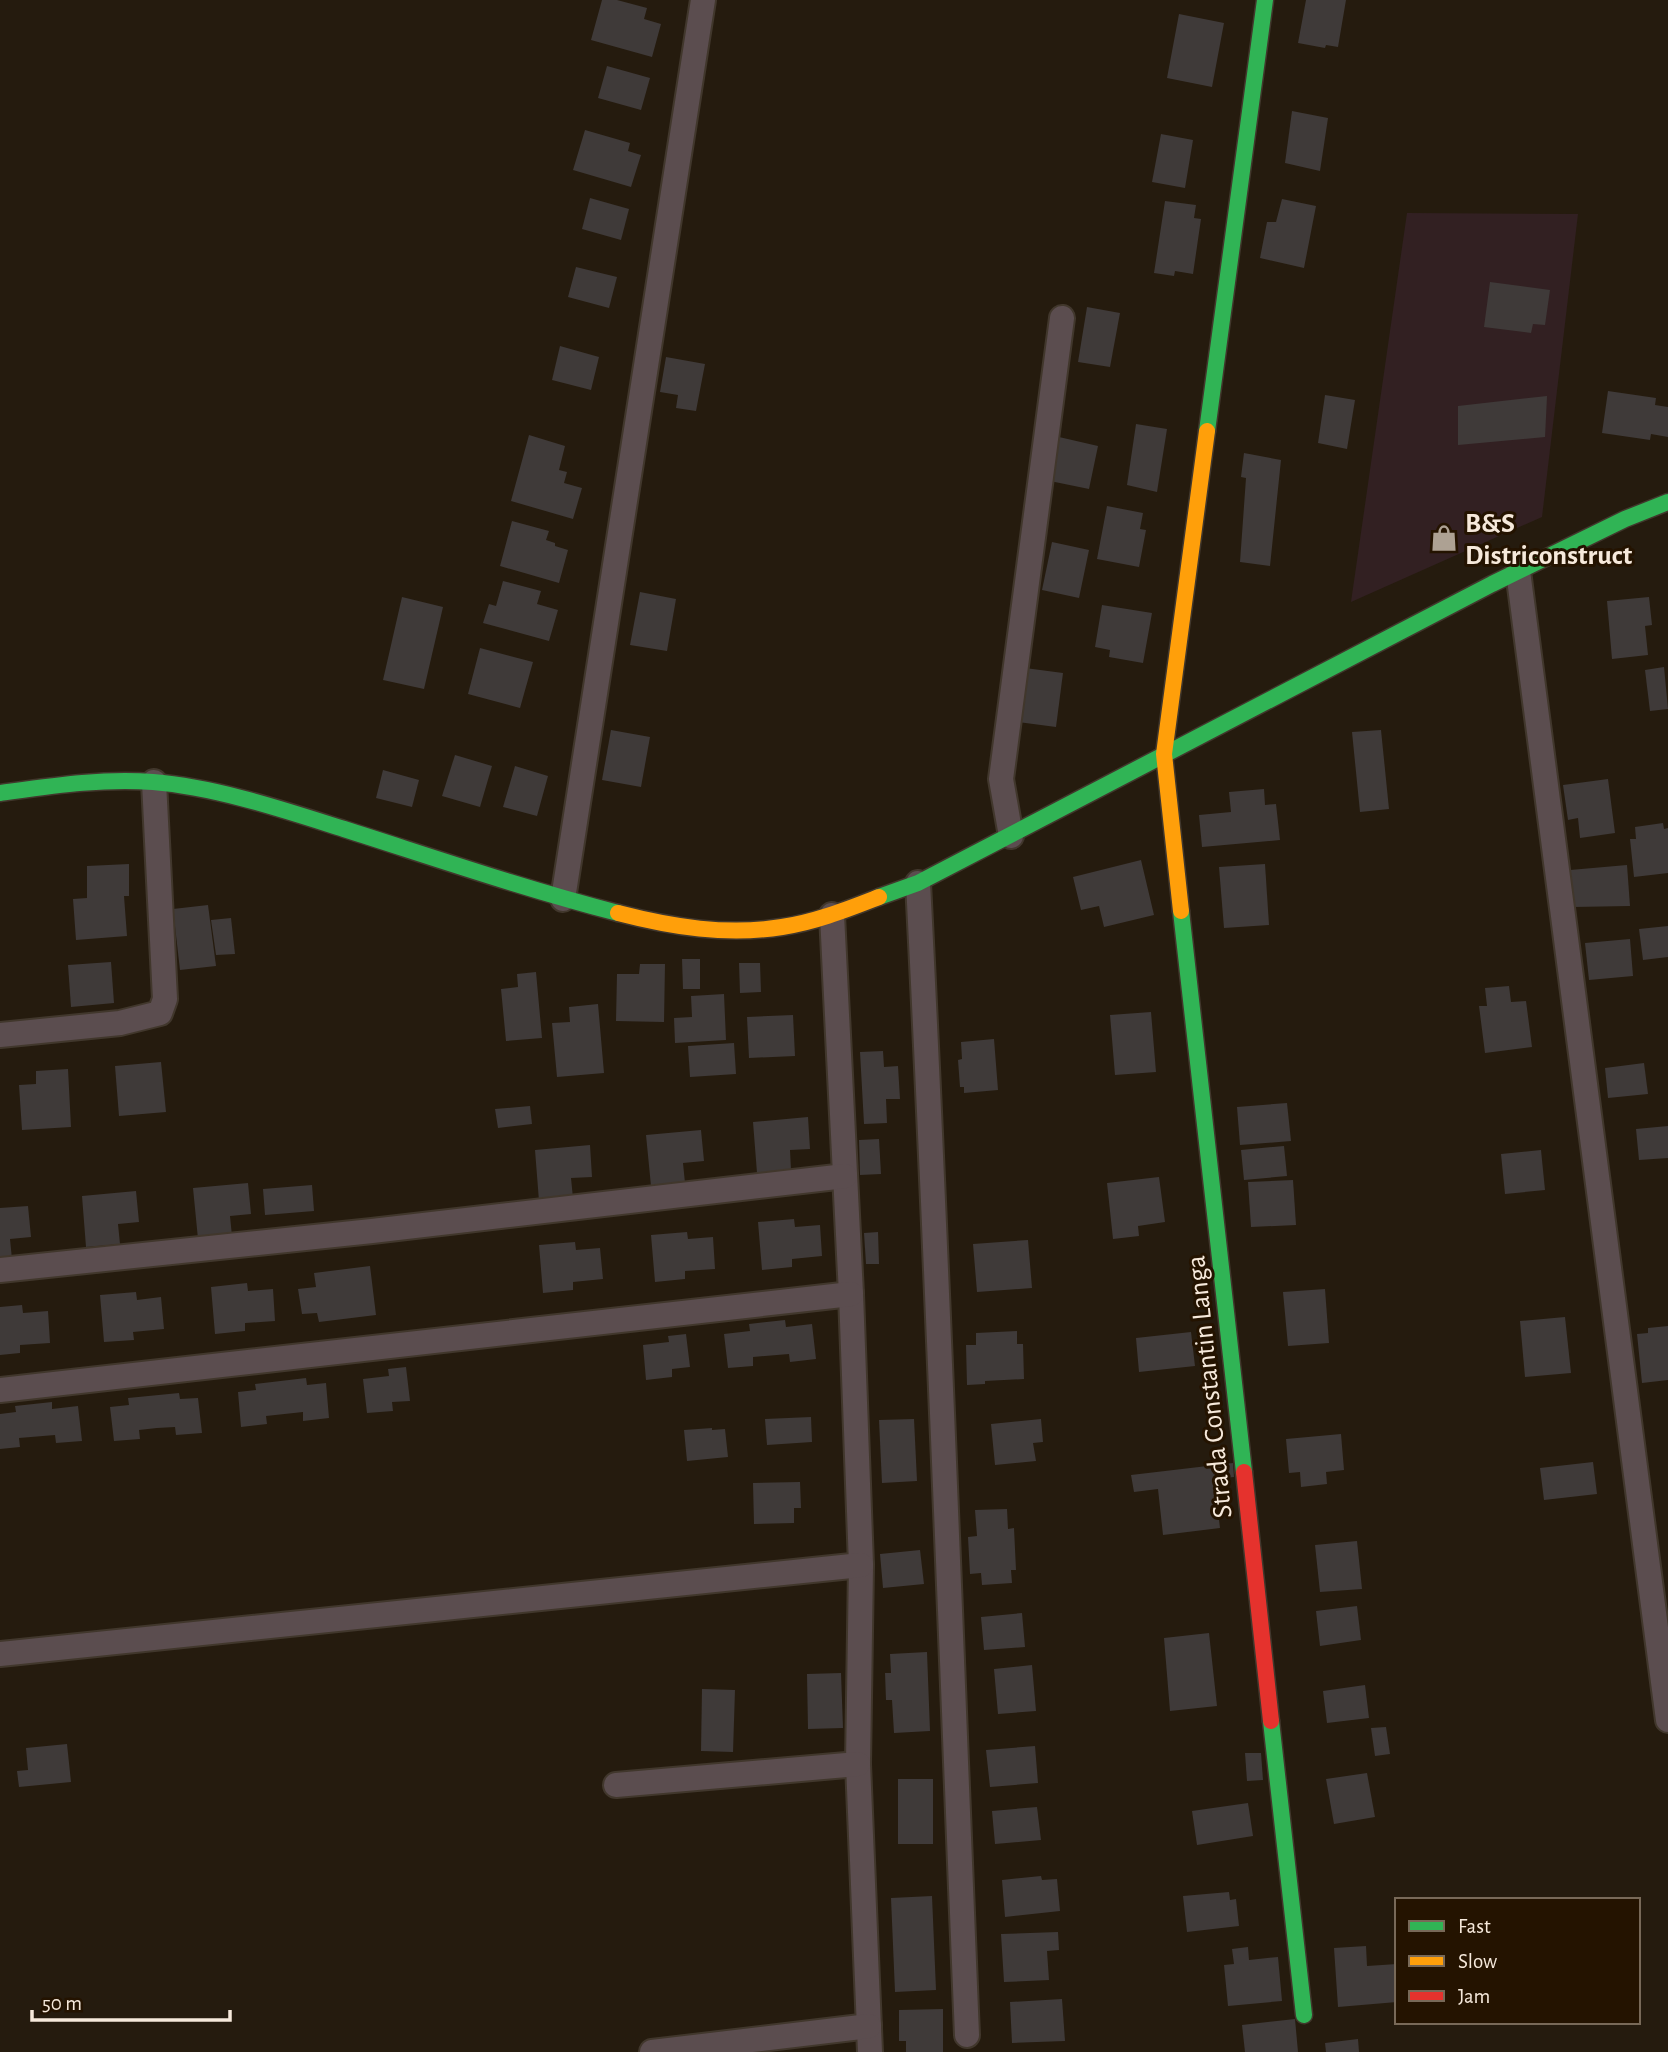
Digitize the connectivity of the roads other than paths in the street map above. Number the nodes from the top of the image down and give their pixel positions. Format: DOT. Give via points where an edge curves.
graph roads {
  1 [pos="703,0"];
  2 [pos="1265,0"];
  3 [pos="1062,318"];
  4 [pos="1668,502"];
  5 [pos="1518,571"];
  6 [pos="1164,754"];
  7 [pos="154,782"];
  8 [pos="0,793"];
  9 [pos="1011,836"];
  10 [pos="918,883"];
  11 [pos="564,899"];
  12 [pos="832,915"];
  13 [pos="0,1035"];
  14 [pos="845,1177"];
  15 [pos="0,1270"];
  16 [pos="851,1294"];
  17 [pos="0,1390"];
  18 [pos="861,1565"];
  19 [pos="0,1654"];
  20 [pos="1668,1720"];
  21 [pos="858,1764"];
  22 [pos="616,1785"];
  23 [pos="1304,2015"];
  24 [pos="869,2026"];
  25 [pos="967,2035"];
  26 [pos="652,2052"];
  27 [pos="870,2052"];
  1 -- 11 [label="street"];
  2 -- 6 [label="street, Strada Constantin Langa"];
  3 -- 9 [label="street" via="1001,779"];
  4 -- 5 [label="street"];
  5 -- 6 [label="street"];
  5 -- 20 [label="street"];
  6 -- 9 [label="street"];
  6 -- 23 [label="street, Strada Constantin Langa"];
  7 -- 8 [label="street" via="86,782"];
  7 -- 11 [label="street" via="258,802"];
  7 -- 13 [label="street" via="165,999 159,1013 120,1023"];
  9 -- 10 [label="street"];
  10 -- 12 [label="street"];
  10 -- 25 [label="street"];
  11 -- 12 [label="street" via="644,920 722,931 782,927"];
  12 -- 14 [label="street"];
  14 -- 15 [label="street"];
  14 -- 16 [label="street"];
  16 -- 17 [label="street"];
  16 -- 18 [label="street"];
  18 -- 19 [label="street"];
  18 -- 21 [label="street"];
  21 -- 22 [label="street"];
  21 -- 24 [label="street"];
  24 -- 26 [label="street"];
  24 -- 27 [label="street"];
}
